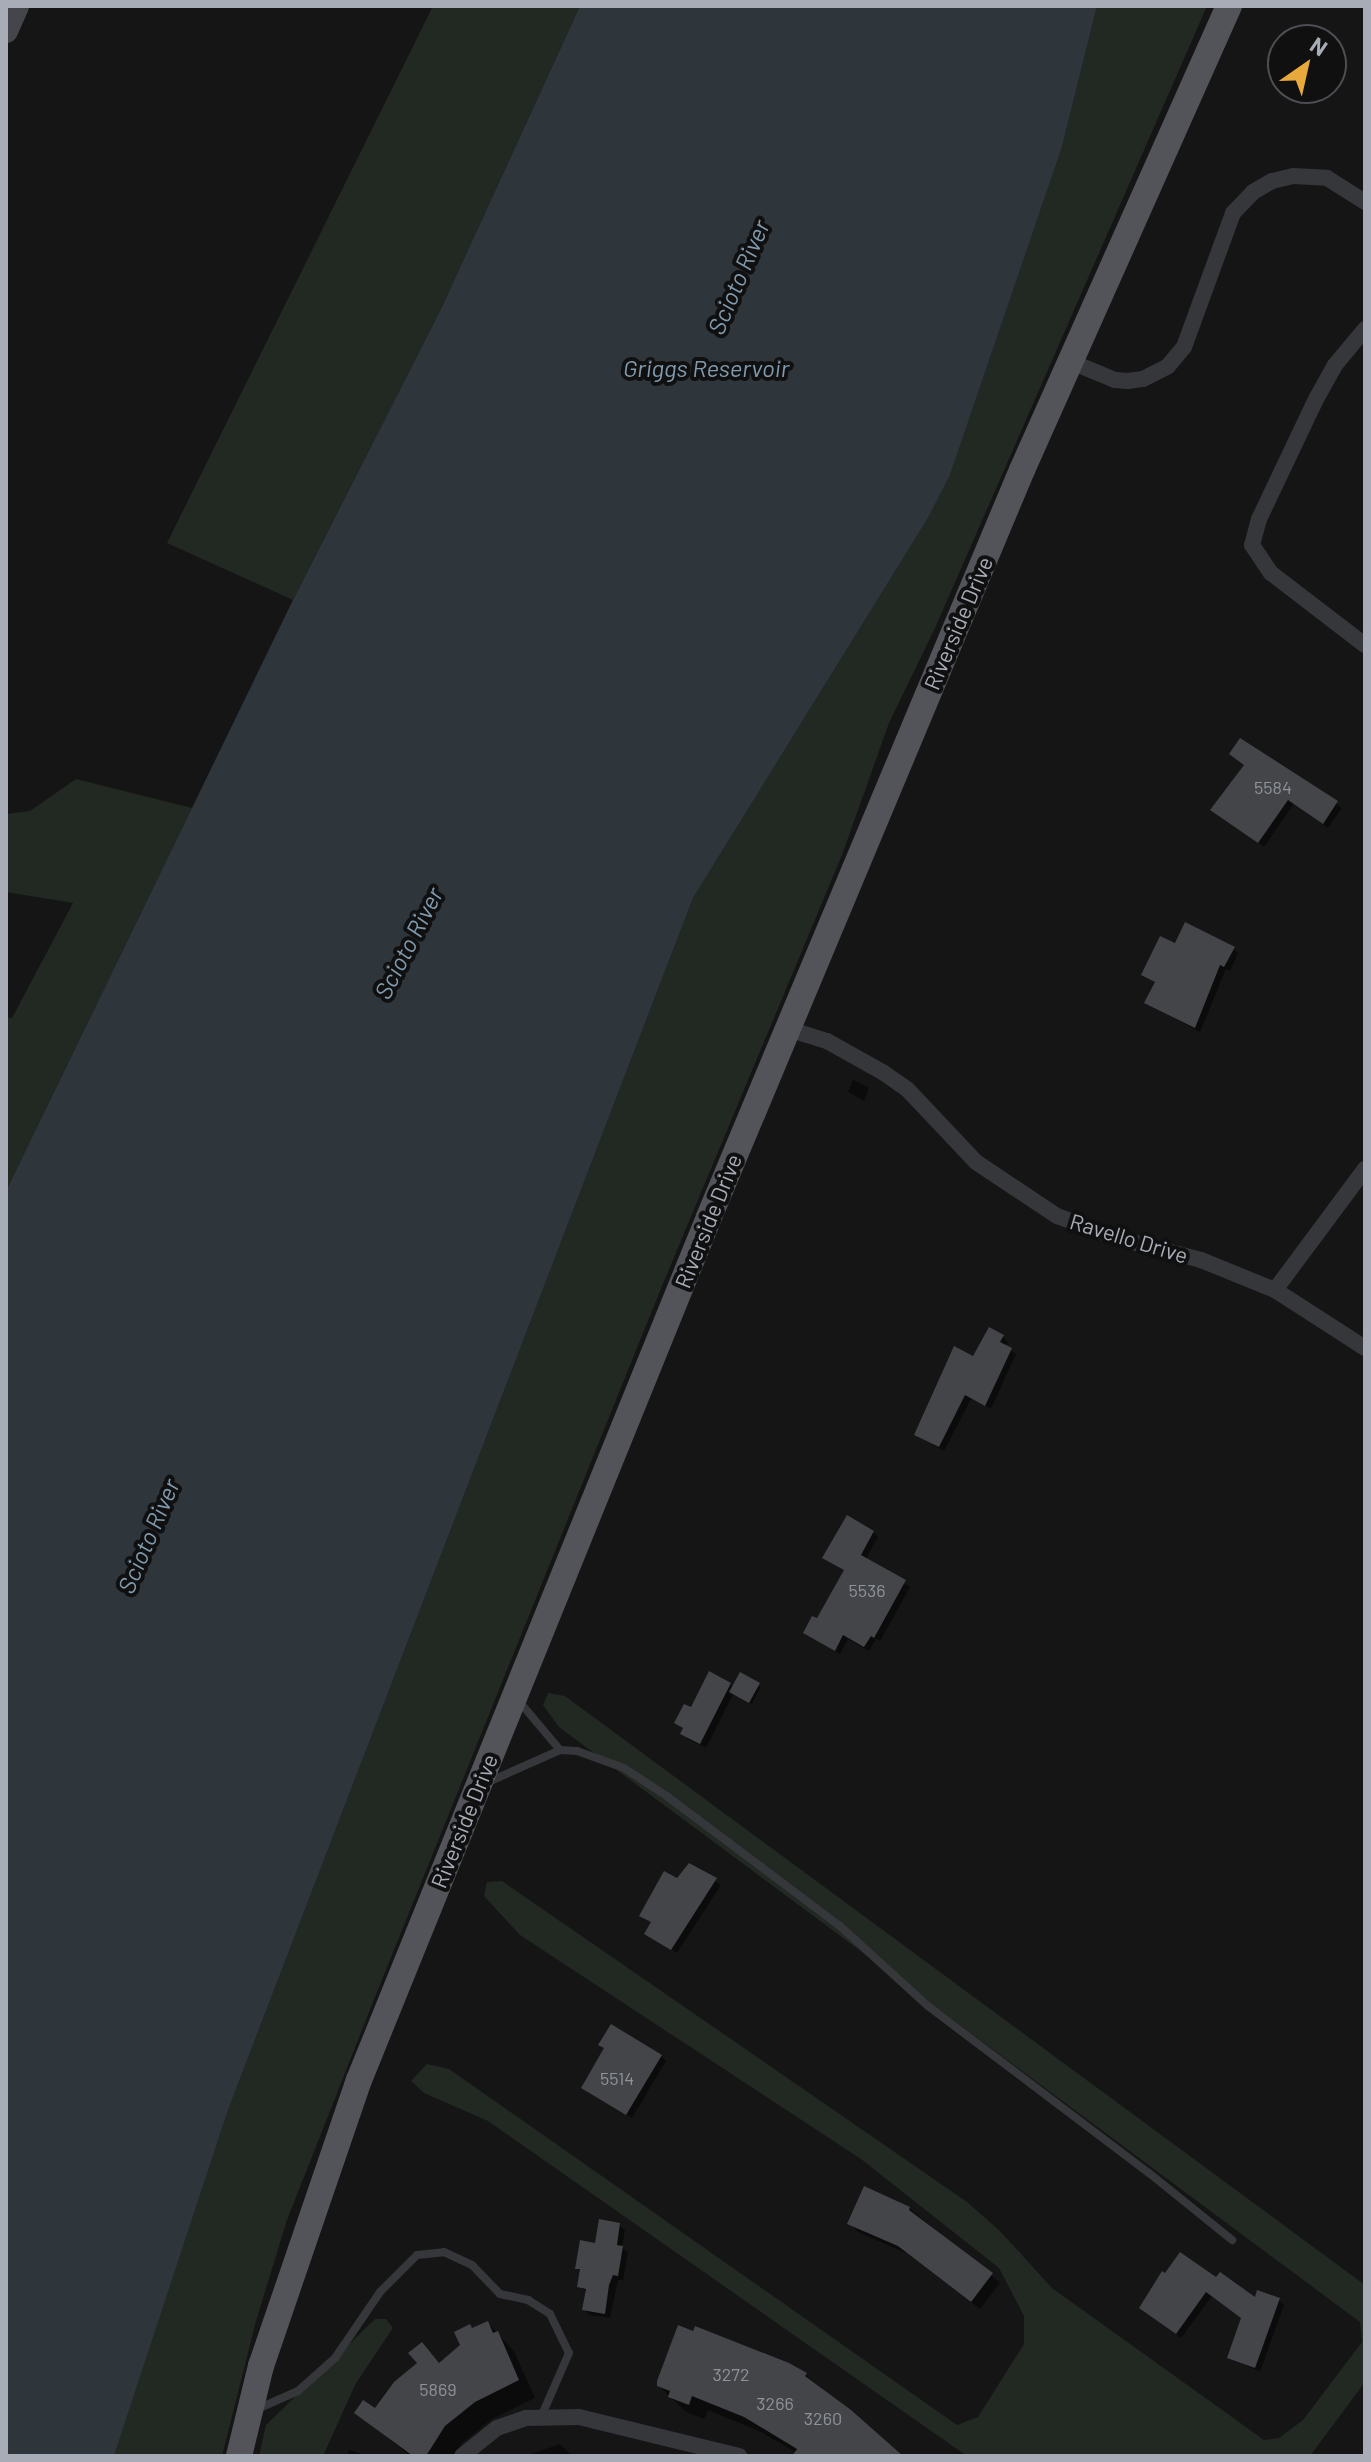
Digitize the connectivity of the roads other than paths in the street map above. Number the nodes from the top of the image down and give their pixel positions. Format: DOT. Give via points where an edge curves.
graph roads {
  1 [pos="17,6"];
  2 [pos="1229,6"];
  3 [pos="6,31"];
  4 [pos="1365,202"];
  5 [pos="1365,329"];
  6 [pos="1069,361"];
  7 [pos="1365,645"];
  8 [pos="788,1029"];
  9 [pos="1365,1169"];
  10 [pos="1275,1290"];
  11 [pos="1365,1348"];
  12 [pos="515,1696"];
  13 [pos="560,1750"];
  14 [pos="478,1786"];
  15 [pos="1232,2240"];
  16 [pos="250,2412"];
  17 [pos="541,2417"];
  18 [pos="239,2456"];
  19 [pos="462,2456"];
  20 [pos="739,2456"];
  1 -- 3 [label="main road"];
  2 -- 6 [label="main road, Riverside Drive"];
  4 -- 6 [label="street" via="1327,178 1272,181 1233,213 1184,347 1168,366 1128,381"];
  5 -- 7 [label="street" via="1317,397 1265,505 1252,545 1271,573"];
  6 -- 8 [label="main road, Riverside Drive"];
  8 -- 10 [label="street, Ravello Drive" via="827,1041 884,1073 908,1090 976,1162 1057,1216 1201,1260"];
  8 -- 12 [label="main road, Riverside Drive"];
  9 -- 10 [label="street"];
  10 -- 11 [label="street, Ravello Drive"];
  12 -- 13 [label="lane"];
  12 -- 14 [label="main road, Riverside Drive"];
  13 -- 14 [label="lane"];
  13 -- 15 [label="lane" via="624,1768 668,1797 840,1926 928,2006"];
  14 -- 16 [label="main road, Riverside Drive" via="359,2080"];
  16 -- 17 [label="lane" via="298,2391 335,2358 380,2292 417,2255 444,2252 472,2265 500,2294 528,2300 550,2314 569,2353"];
  16 -- 18 [label="main road, Riverside Drive"];
  17 -- 19 [label="street" via="497,2428"];
  17 -- 20 [label="street" via="579,2417"];
}
